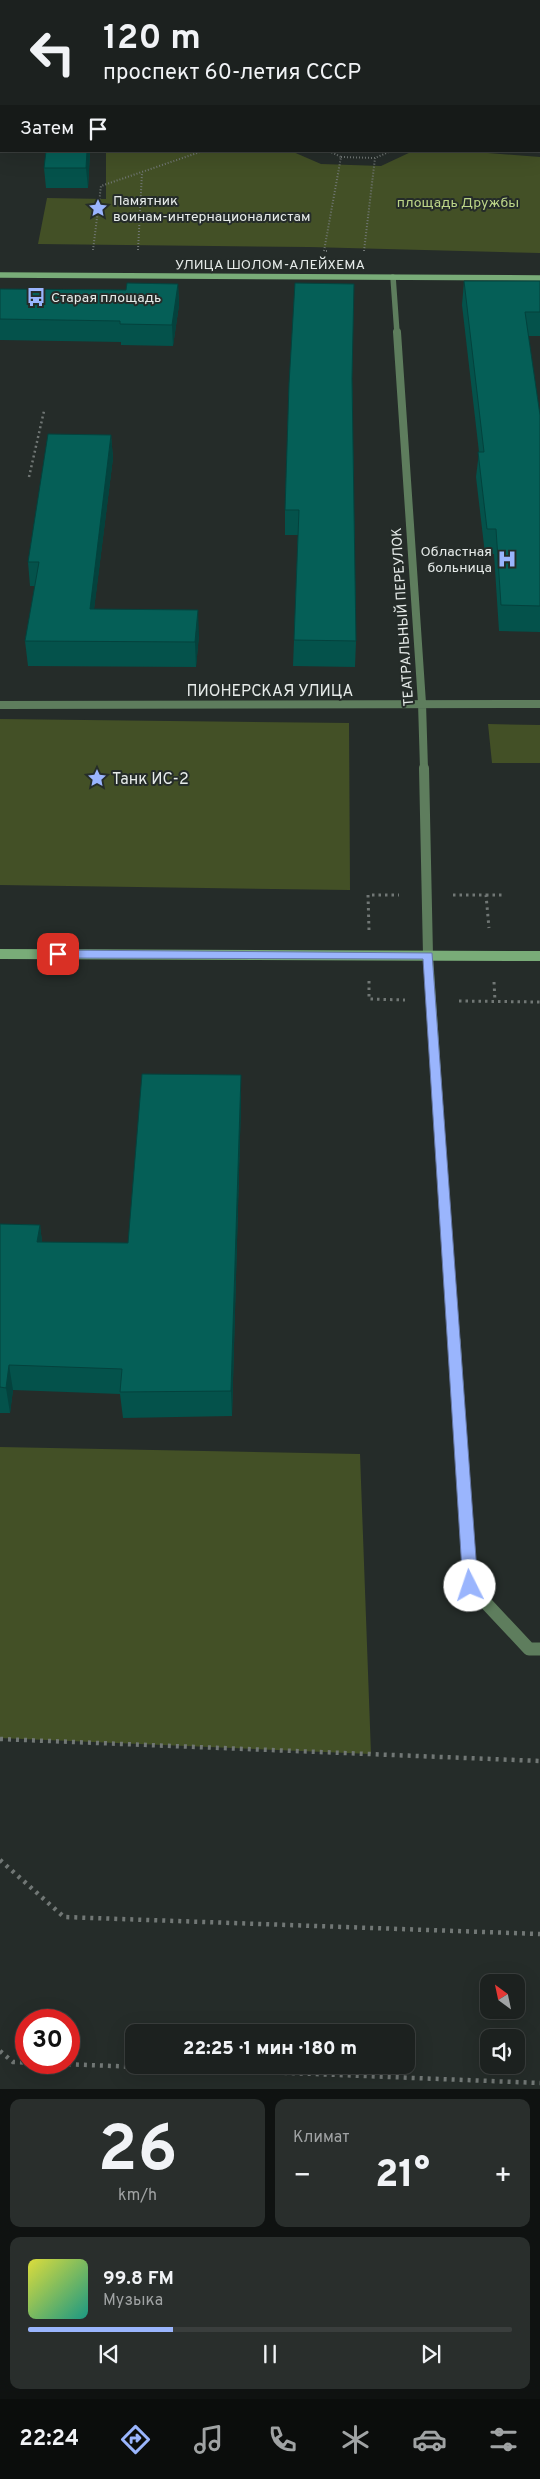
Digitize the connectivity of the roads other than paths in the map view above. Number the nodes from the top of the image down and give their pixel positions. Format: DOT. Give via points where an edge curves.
graph roads {
  1 [pos="0,275"];
  2 [pos="393,277"];
  3 [pos="540,278"];
  4 [pos="422,703"];
  5 [pos="540,704"];
  6 [pos="0,705"];
  7 [pos="0,954"];
  8 [pos="428,955"];
  9 [pos="540,956"];
  10 [pos="540,1649"];
  1 -- 2 [label="main road, УЛИЦА ШОЛОМ-АЛЕЙХЕМА"];
  2 -- 3 [label="main road, УЛИЦА ШОЛОМ-АЛЕЙХЕМА"];
  2 -- 4 [label="street, ТЕАТРАЛЬНЫЙ ПЕРЕУЛОК"];
  4 -- 5 [label="street, ПИОНЕРСКАЯ УЛИЦА"];
  4 -- 6 [label="street, ПИОНЕРСКАЯ УЛИЦА"];
  4 -- 8 [label="street, ТЕАТРАЛЬНЫЙ ПЕРЕУЛОК"];
  7 -- 8 [label="main road"];
  8 -- 9 [label="main road"];
  8 -- 10 [label="street, ТЕАТРАЛЬНЫЙ ПЕРЕУЛОК" via="470,1586 529,1649"];
}
